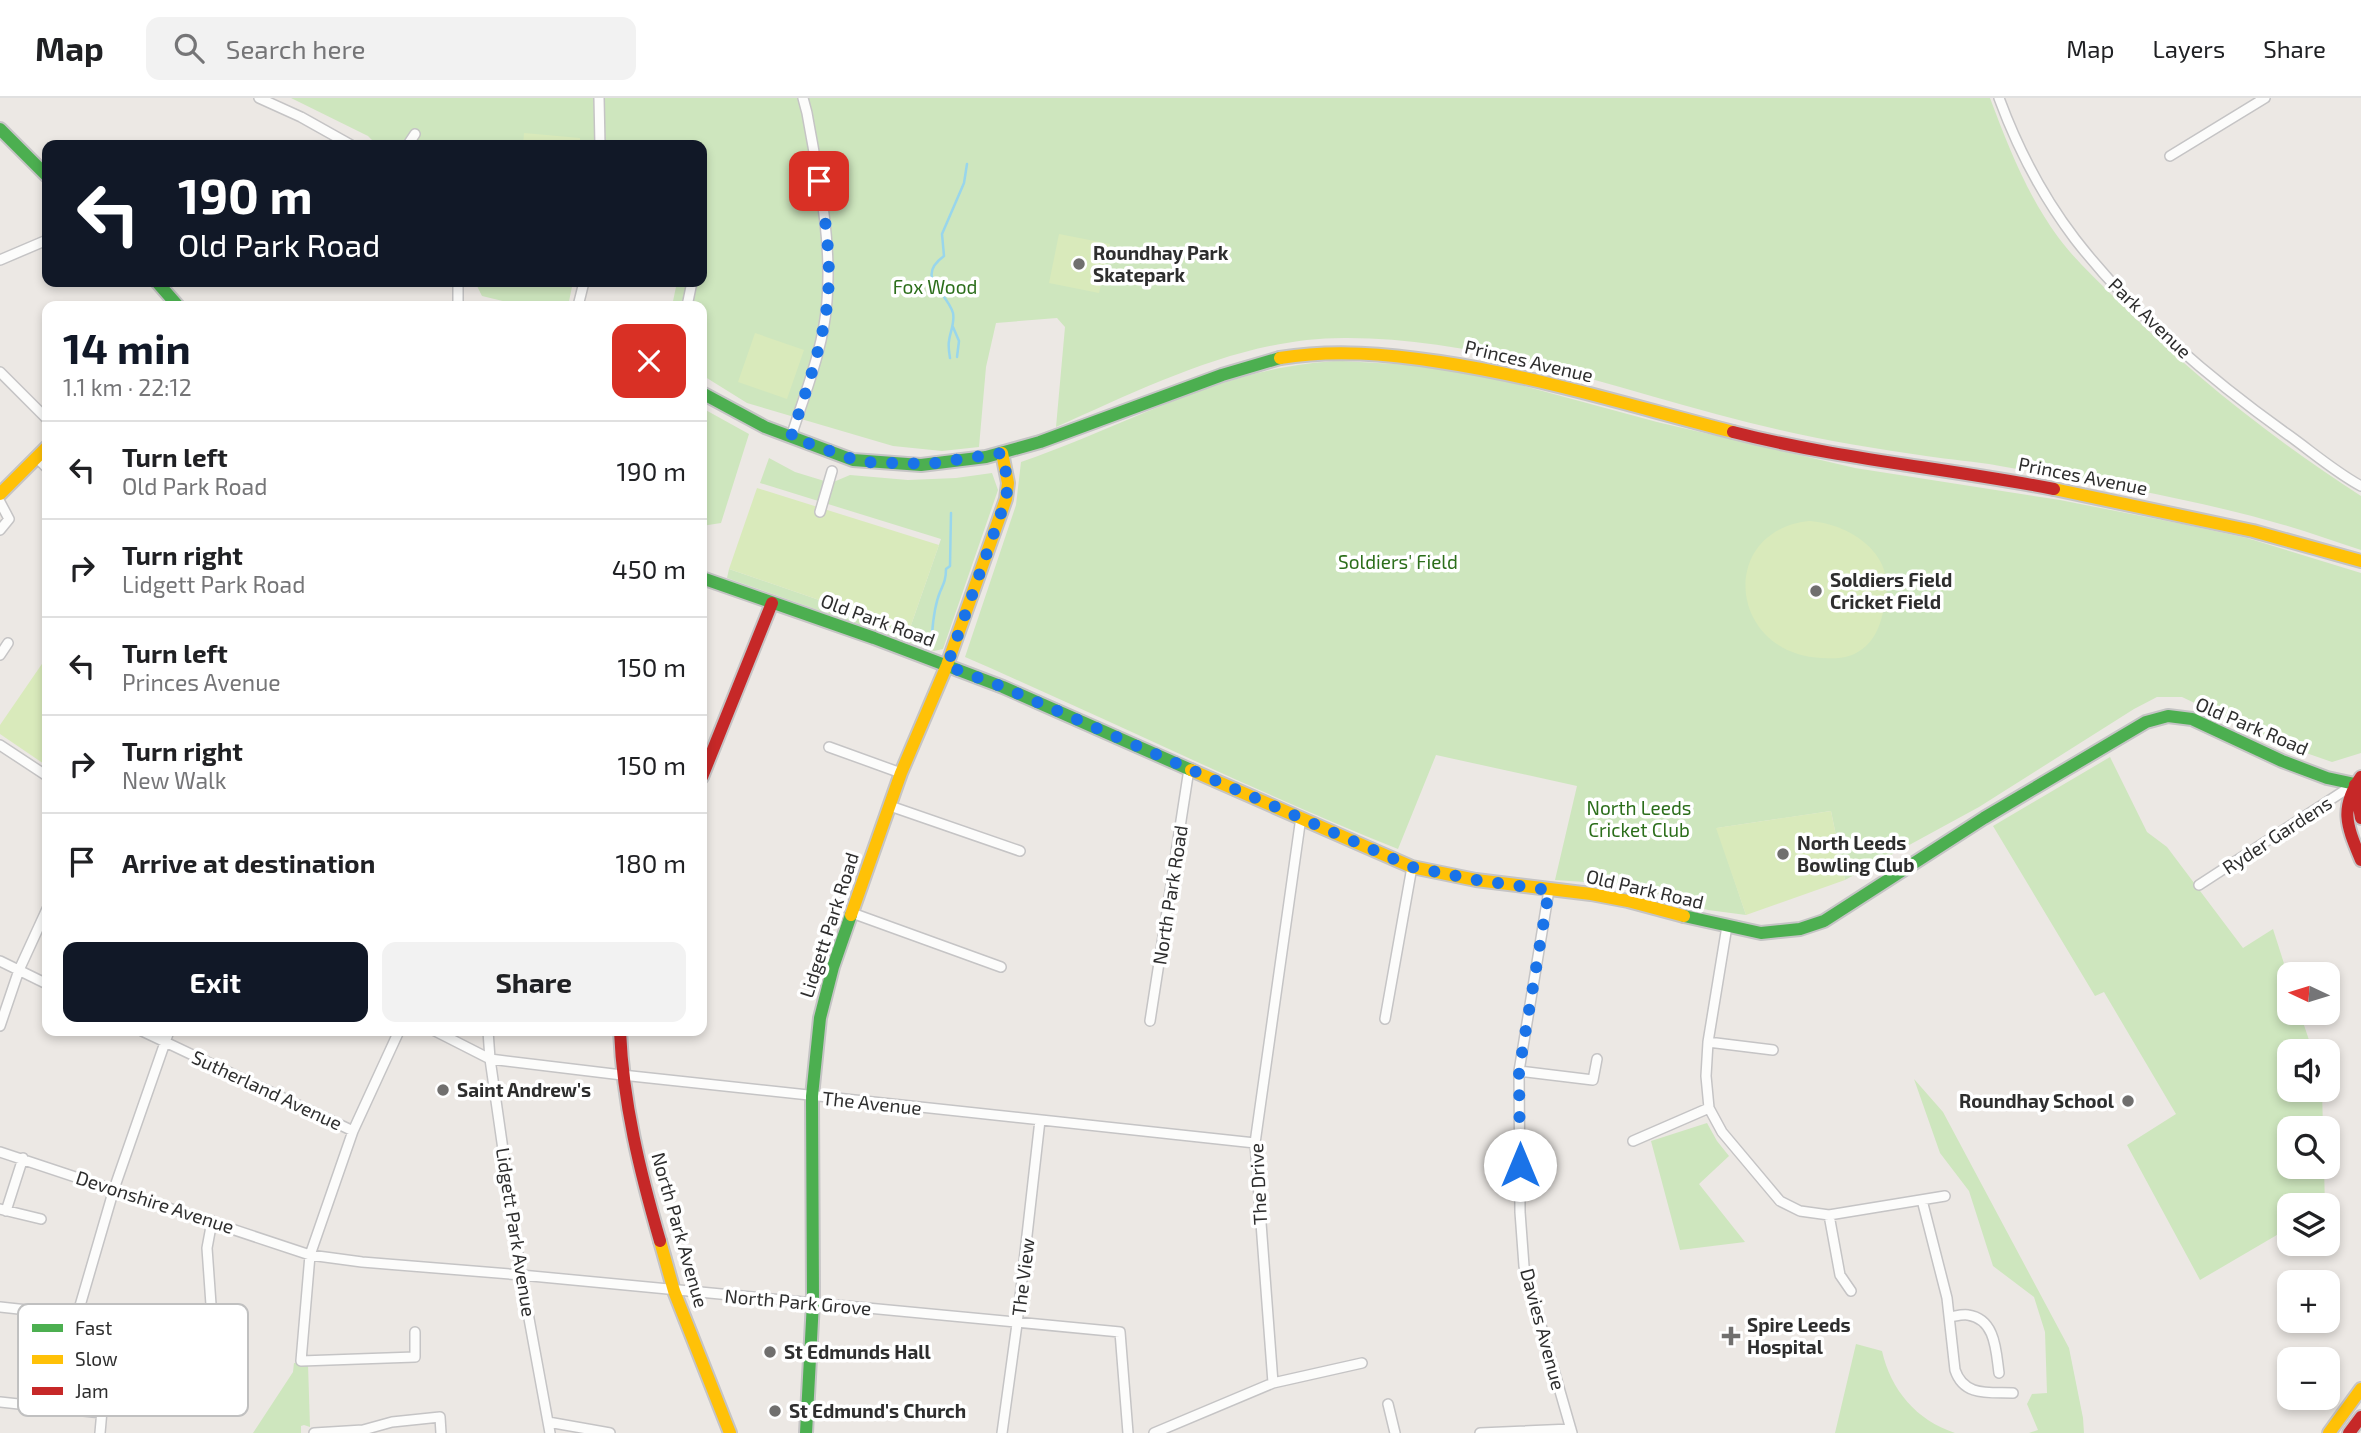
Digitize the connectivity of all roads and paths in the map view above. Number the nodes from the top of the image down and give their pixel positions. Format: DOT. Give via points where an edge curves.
graph roads {
  1 [pos="259,98"];
  2 [pos="599,98"];
  3 [pos="803,98"];
  4 [pos="1999,98"];
  5 [pos="2265,98"];
  6 [pos="0,129"];
  7 [pos="415,134"];
  8 [pos="342,140"];
  9 [pos="411,140"];
  10 [pos="600,140"];
  11 [pos="2170,156"];
  12 [pos="42,171"];
  13 [pos="42,242"];
  14 [pos="0,260"];
  15 [pos="162,287"];
  16 [pos="175,301"];
  17 [pos="0,372"];
  18 [pos="707,396"];
  19 [pos="42,414"];
  20 [pos="791,437"];
  21 [pos="42,452"];
  22 [pos="1002,453"];
  23 [pos="37,458"];
  24 [pos="42,463"];
  25 [pos="832,471"];
  26 [pos="2361,486"];
  27 [pos="0,494"];
  28 [pos="0,502"];
  29 [pos="820,512"];
  30 [pos="0,530"];
  31 [pos="2361,561"];
  32 [pos="707,580"];
  33 [pos="772,603"];
  34 [pos="8,643"];
  35 [pos="0,655"];
  36 [pos="947,666"];
  37 [pos="0,744"];
  38 [pos="829,747"];
  39 [pos="707,765"];
  40 [pos="1189,769"];
  41 [pos="42,773"];
  42 [pos="901,773"];
  43 [pos="2358,780"];
  44 [pos="890,806"];
  45 [pos="1301,817"];
  46 [pos="2361,818"];
  47 [pos="1020,851"];
  48 [pos="2361,860"];
  49 [pos="1412,867"];
  50 [pos="2199,886"];
  51 [pos="1549,890"];
  52 [pos="852,913"];
  53 [pos="42,920"];
  54 [pos="1727,926"];
  55 [pos="0,961"];
  56 [pos="1001,967"];
  57 [pos="19,970"];
  58 [pos="42,982"];
  59 [pos="1385,1019"];
  60 [pos="1150,1021"];
  61 [pos="0,1026"];
  62 [pos="152,1036"];
  63 [pos="167,1036"];
  64 [pos="398,1036"];
  65 [pos="445,1036"];
  66 [pos="488,1036"];
  67 [pos="620,1036"];
  68 [pos="164,1042"];
  69 [pos="1708,1042"];
  70 [pos="1773,1050"];
  71 [pos="490,1059"];
  72 [pos="1597,1059"];
  73 [pos="1519,1071"];
  74 [pos="622,1076"];
  75 [pos="812,1096"];
  76 [pos="1709,1108"];
  77 [pos="1040,1121"];
  78 [pos="353,1131"];
  79 [pos="1633,1141"];
  80 [pos="1255,1143"];
  81 [pos="0,1152"];
  82 [pos="23,1158"];
  83 [pos="114,1189"];
  84 [pos="1945,1196"];
  85 [pos="1922,1200"];
  86 [pos="3,1210"];
  87 [pos="1829,1215"];
  88 [pos="41,1219"];
  89 [pos="212,1221"];
  90 [pos="310,1255"];
  91 [pos="521,1275"];
  92 [pos="674,1291"];
  93 [pos="1852,1291"];
  94 [pos="814,1302"];
  95 [pos="80,1304"];
  96 [pos="211,1304"];
  97 [pos="0,1307"];
  98 [pos="18,1309"];
  99 [pos="1951,1317"];
  100 [pos="1017,1324"];
  101 [pos="415,1332"];
  102 [pos="1362,1363"];
  103 [pos="1999,1373"];
  104 [pos="1273,1383"];
  105 [pos="2361,1389"];
  106 [pos="2013,1392"];
  107 [pos="0,1402"];
  108 [pos="18,1404"];
  109 [pos="1388,1404"];
  110 [pos="2361,1417"];
  111 [pos="548,1422"];
  112 [pos="1572,1431"];
  113 [pos="314,1433"];
  114 [pos="441,1433"];
  115 [pos="551,1433"];
  116 [pos="610,1433"];
  117 [pos="730,1433"];
  118 [pos="806,1433"];
  119 [pos="1002,1433"];
  120 [pos="1128,1433"];
  121 [pos="1154,1433"];
  122 [pos="1395,1433"];
  123 [pos="1480,1433"];
  124 [pos="1496,1433"];
  125 [pos="2329,1433"];
  126 [pos="2348,1433"];
  1 -- 8 [label="street"];
  2 -- 10 [label="street"];
  3 -- 20 [label="street" via="828,239 827,302"];
  4 -- 26 [label="street, Park Avenue" via="2042,188 2074,238 2118,290 2262,416"];
  5 -- 11 [label="street"];
  6 -- 12 [label="street"];
  7 -- 9 [label="street"];
  13 -- 14 [label="street"];
  15 -- 16 [label="street"];
  17 -- 19 [label="street"];
  18 -- 20 [label="street, Princes Avenue"];
  20 -- 22 [label="street, Princes Avenue" via="861,462 929,464"];
  21 -- 23 [label="street"];
  22 -- 31 [label="street, Princes Avenue" via="1234,371 1299,356 1363,352 1518,376 1748,437 1849,458 2043,486 2243,528"];
  22 -- 36 [label="street, Lidgett Park Road" via="1006,499"];
  23 -- 24 [label="street"];
  23 -- 27 [label="street"];
  25 -- 29 [label="street"];
  28 -- 30 [label="street" via="9,519"];
  32 -- 33 [label="street, Old Park Road"];
  33 -- 36 [label="street, Old Park Road"];
  33 -- 39 [label="street"];
  34 -- 35 [label="street"];
  36 -- 40 [label="street, Old Park Road"];
  36 -- 42 [label="street, Lidgett Park Road"];
  37 -- 41 [label="street"];
  38 -- 42 [label="street"];
  40 -- 45 [label="street, Old Park Road"];
  40 -- 60 [label="street, North Park Road"];
  42 -- 44 [label="street, Lidgett Park Road"];
  43 -- 46 [label="street"];
  43 -- 48 [label="street" via="2344,814"];
  43 -- 50 [label="street, Ryder Gardens"];
  43 -- 54 [label="street, Old Park Road" via="2327,778 2192,719 2168,716 2146,722 1984,818 1824,921 1761,933"];
  44 -- 47 [label="street"];
  44 -- 52 [label="street, Lidgett Park Road"];
  45 -- 49 [label="street, Old Park Road"];
  45 -- 80 [label="street, The Drive"];
  49 -- 51 [label="street, Old Park Road"];
  49 -- 59 [label="street"];
  51 -- 54 [label="street, Old Park Road" via="1628,901"];
  51 -- 73 [label="street, Davies Avenue"];
  52 -- 56 [label="street"];
  52 -- 75 [label="street, Lidgett Park Road" via="822,1006"];
  53 -- 57 [label="street"];
  54 -- 69 [label="street"];
  55 -- 57 [label="street"];
  57 -- 58 [label="street"];
  57 -- 61 [label="street"];
  62 -- 68 [label="street, Sutherland Avenue"];
  63 -- 68 [label="street"];
  64 -- 78 [label="street"];
  65 -- 71 [label="street, The Avenue"];
  66 -- 71 [label="street, Lidgett Park Avenue"];
  67 -- 74 [label="street, North Park Avenue"];
  68 -- 78 [label="street, Sutherland Avenue"];
  68 -- 83 [label="street"];
  69 -- 70 [label="street"];
  69 -- 76 [label="street"];
  71 -- 74 [label="street, The Avenue"];
  71 -- 91 [label="street, Lidgett Park Avenue"];
  72 -- 73 [label="street" via="1593,1080"];
  73 -- 112 [label="street, Davies Avenue" via="1524,1266"];
  74 -- 75 [label="street, The Avenue"];
  74 -- 92 [label="street, North Park Avenue" via="643,1183"];
  75 -- 77 [label="street, The Avenue"];
  75 -- 94 [label="street, Lidgett Park Road"];
  76 -- 79 [label="street"];
  76 -- 87 [label="street" via="1722,1132 1780,1201 1800,1211"];
  77 -- 80 [label="street, The Avenue"];
  77 -- 100 [label="street, The View"];
  78 -- 90 [label="street"];
  80 -- 104 [label="street, The Drive"];
  81 -- 82 [label="street, Devonshire Avenue"];
  82 -- 83 [label="street, Devonshire Avenue"];
  82 -- 86 [label="street"];
  83 -- 89 [label="street, Devonshire Avenue"];
  83 -- 95 [label="street"];
  84 -- 85 [label="street"];
  85 -- 87 [label="street"];
  85 -- 99 [label="street"];
  86 -- 88 [label="street"];
  87 -- 93 [label="street" via="1840,1275"];
  89 -- 90 [label="street, Devonshire Avenue"];
  89 -- 96 [label="street" via="207,1248"];
  90 -- 91 [label="street, North Park Grove"];
  90 -- 101 [label="street" via="301,1361 415,1357"];
  91 -- 92 [label="street, North Park Grove"];
  91 -- 111 [label="street, Lidgett Park Avenue"];
  92 -- 94 [label="street, North Park Grove"];
  92 -- 117 [label="street, North Park Avenue"];
  94 -- 100 [label="street, North Park Grove"];
  94 -- 118 [label="street, Lidgett Park Road"];
  97 -- 98 [label="street"];
  99 -- 103 [label="street" via="1968,1315 1987,1327 1993,1336"];
  99 -- 106 [label="street" via="1955,1370 1963,1385 1978,1392"];
  100 -- 119 [label="street, The View"];
  100 -- 120 [label="street, North Park Grove" via="1120,1332"];
  102 -- 104 [label="street"];
  104 -- 121 [label="street"];
  105 -- 125 [label="street"];
  107 -- 108 [label="street"];
  109 -- 122 [label="street"];
  110 -- 126 [label="street"];
  111 -- 115 [label="street, Lidgett Park Avenue"];
  111 -- 116 [label="street"];
  112 -- 124 [label="street"];
  113 -- 114 [label="street" via="440,1417"];
  123 -- 124 [label="street"];
}
